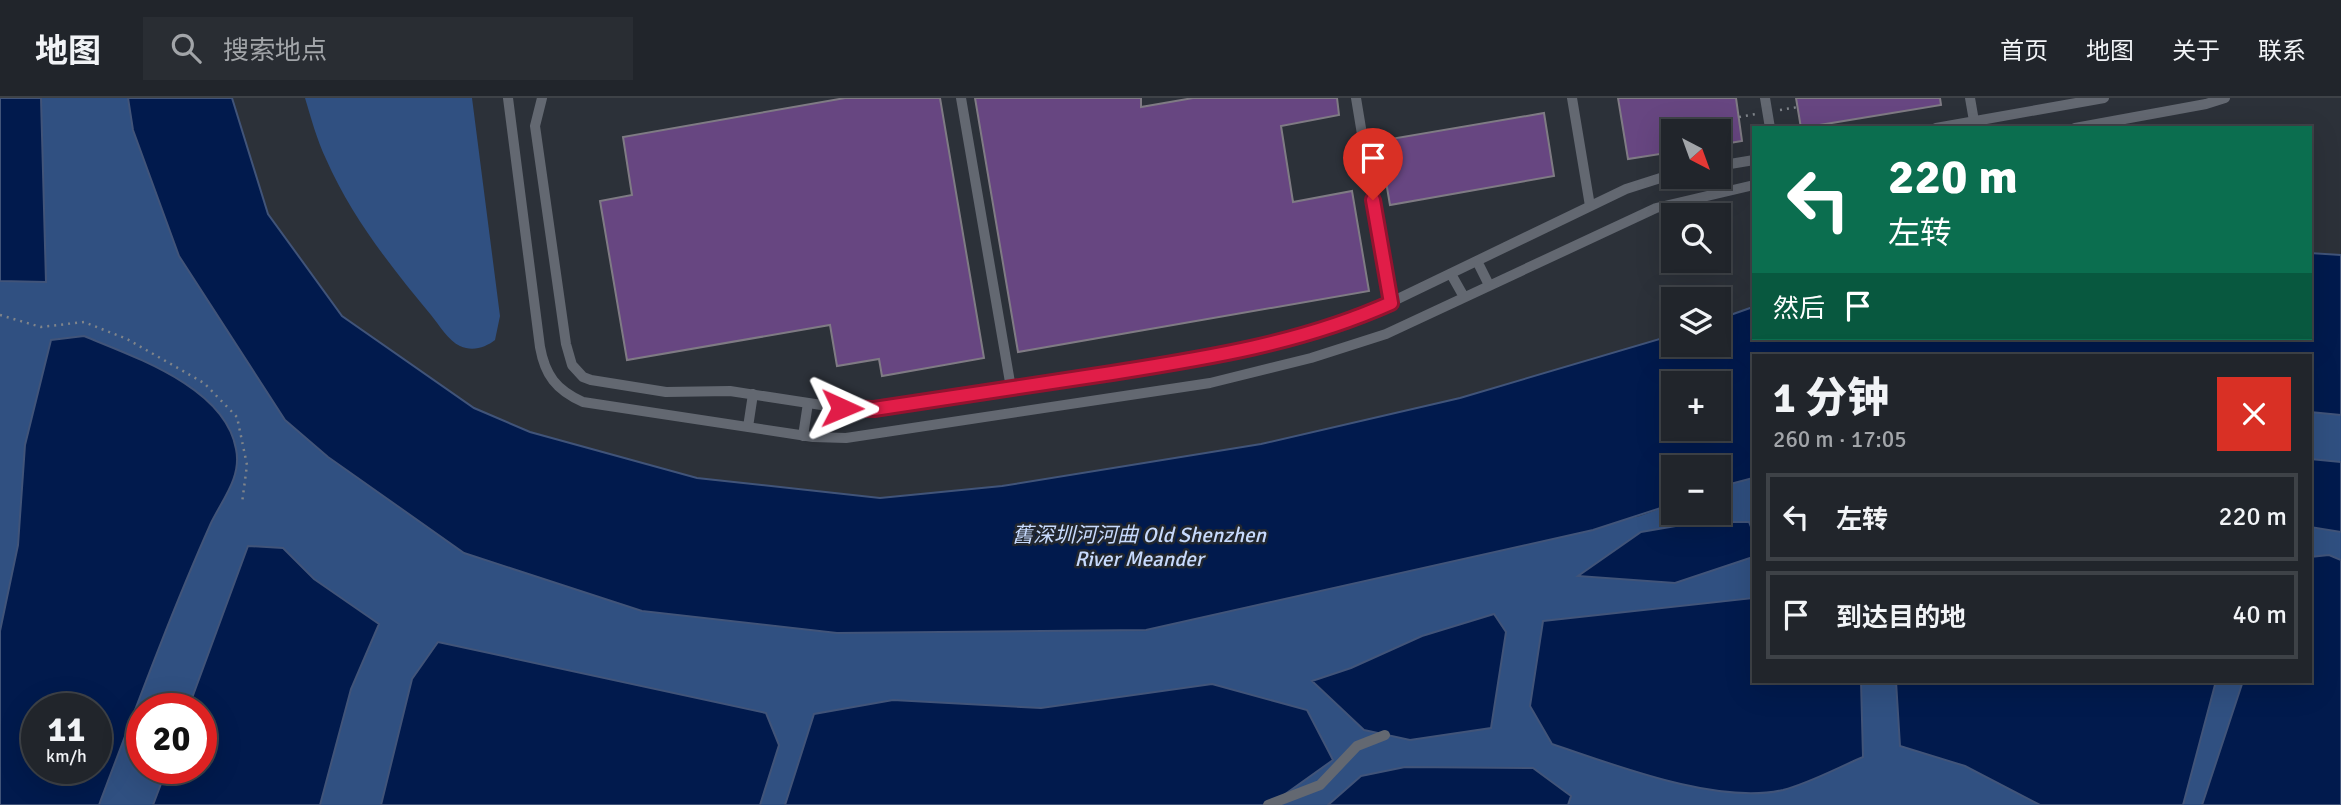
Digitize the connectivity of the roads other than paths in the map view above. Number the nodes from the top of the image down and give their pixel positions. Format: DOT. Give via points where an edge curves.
graph roads {
  1 [pos="508,98"];
  2 [pos="542,98"];
  3 [pos="961,98"];
  4 [pos="1356,98"];
  5 [pos="1572,98"];
  6 [pos="1765,98"];
  7 [pos="1970,98"];
  8 [pos="2104,98"];
  9 [pos="2225,98"];
  10 [pos="1974,121"];
  11 [pos="1770,126"];
  12 [pos="1948,126"];
  13 [pos="2087,126"];
  14 [pos="1752,160"];
  15 [pos="1731,164"];
  16 [pos="1661,178"];
  17 [pos="1752,185"];
  18 [pos="1590,206"];
  19 [pos="1477,261"];
  20 [pos="1451,274"];
  21 [pos="1489,285"];
  22 [pos="1464,297"];
  23 [pos="1391,303"];
  24 [pos="1011,388"];
  25 [pos="753,394"];
  26 [pos="808,403"];
  27 [pos="748,427"];
  28 [pos="803,436"];
  29 [pos="1385,735"];
  30 [pos="1268,805"];
  1 -- 27 [label="lane" via="540,347 551,380 583,402"];
  2 -- 25 [label="lane" via="535,126 572,365 591,380 666,392"];
  3 -- 24 [label="lane"];
  4 -- 23 [label="lane"];
  5 -- 18 [label="lane"];
  6 -- 11 [label="lane"];
  7 -- 10 [label="lane"];
  8 -- 10 [label="lane"];
  9 -- 13 [label="lane"];
  10 -- 12 [label="lane"];
  14 -- 15 [label="lane"];
  16 -- 18 [label="lane"];
  17 -- 21 [label="lane" via="1656,208"];
  18 -- 19 [label="lane"];
  19 -- 20 [label="lane"];
  19 -- 21 [label="lane"];
  20 -- 22 [label="lane"];
  20 -- 23 [label="lane"];
  21 -- 22 [label="lane"];
  22 -- 28 [label="lane" via="1355,344 1210,383 846,438"];
  23 -- 24 [label="lane" via="1330,328 1262,346"];
  24 -- 26 [label="lane" via="864,410"];
  25 -- 26 [label="lane"];
  25 -- 27 [label="lane"];
  26 -- 28 [label="lane"];
  27 -- 28 [label="lane"];
  29 -- 30 [label="lane" via="1357,746 1320,785"];
}
